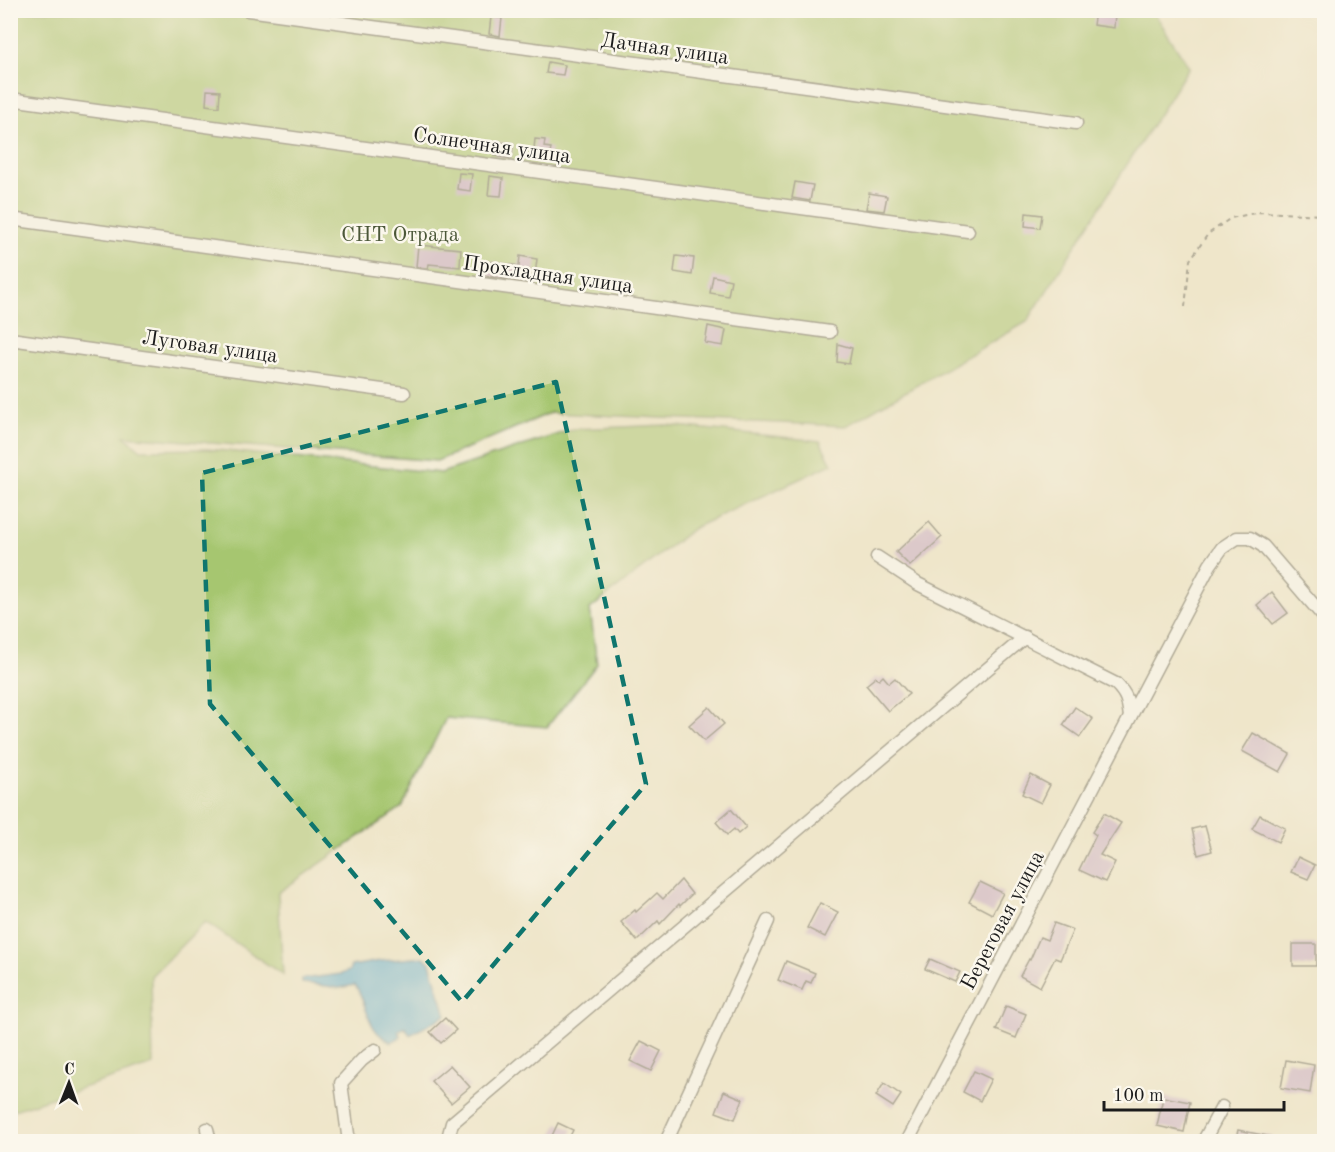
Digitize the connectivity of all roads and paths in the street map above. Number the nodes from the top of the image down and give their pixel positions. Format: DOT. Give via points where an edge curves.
graph roads {
  1 [pos="248,10"];
  2 [pos="10,99"];
  3 [pos="1076,123"];
  4 [pos="1324,215"];
  5 [pos="10,219"];
  6 [pos="968,231"];
  7 [pos="1185,306"];
  8 [pos="830,332"];
  9 [pos="10,339"];
  10 [pos="404,393"];
  11 [pos="877,557"];
  12 [pos="1324,617"];
  13 [pos="1025,637"];
  14 [pos="1130,717"];
  15 [pos="768,921"];
  16 [pos="375,1050"];
  17 [pos="1222,1107"];
  18 [pos="349,1142"];
  19 [pos="448,1142"];
  20 [pos="666,1142"];
  21 [pos="908,1142"];
  22 [pos="1203,1142"];
  1 -- 3 [label="street, Дачная улица"];
  2 -- 6 [label="street, Солнечная улица"];
  4 -- 7 [label="path" via="1260,212 1231,218 1208,234 1190,260"];
  5 -- 8 [label="street, Прохладная улица"];
  9 -- 10 [label="street, Луговая улица"];
  11 -- 13 [label="street" via="918,584"];
  12 -- 14 [label="street, Береговая улица" via="1263,546 1250,538 1238,538 1221,548 1210,565"];
  13 -- 14 [label="street" via="1116,684 1124,692"];
  13 -- 19 [label="street" via="452,1124"];
  14 -- 21 [label="street, Береговая улица"];
  15 -- 20 [label="street"];
  16 -- 18 [label="street" via="341,1083"];
  17 -- 22 [label="street"];
}
